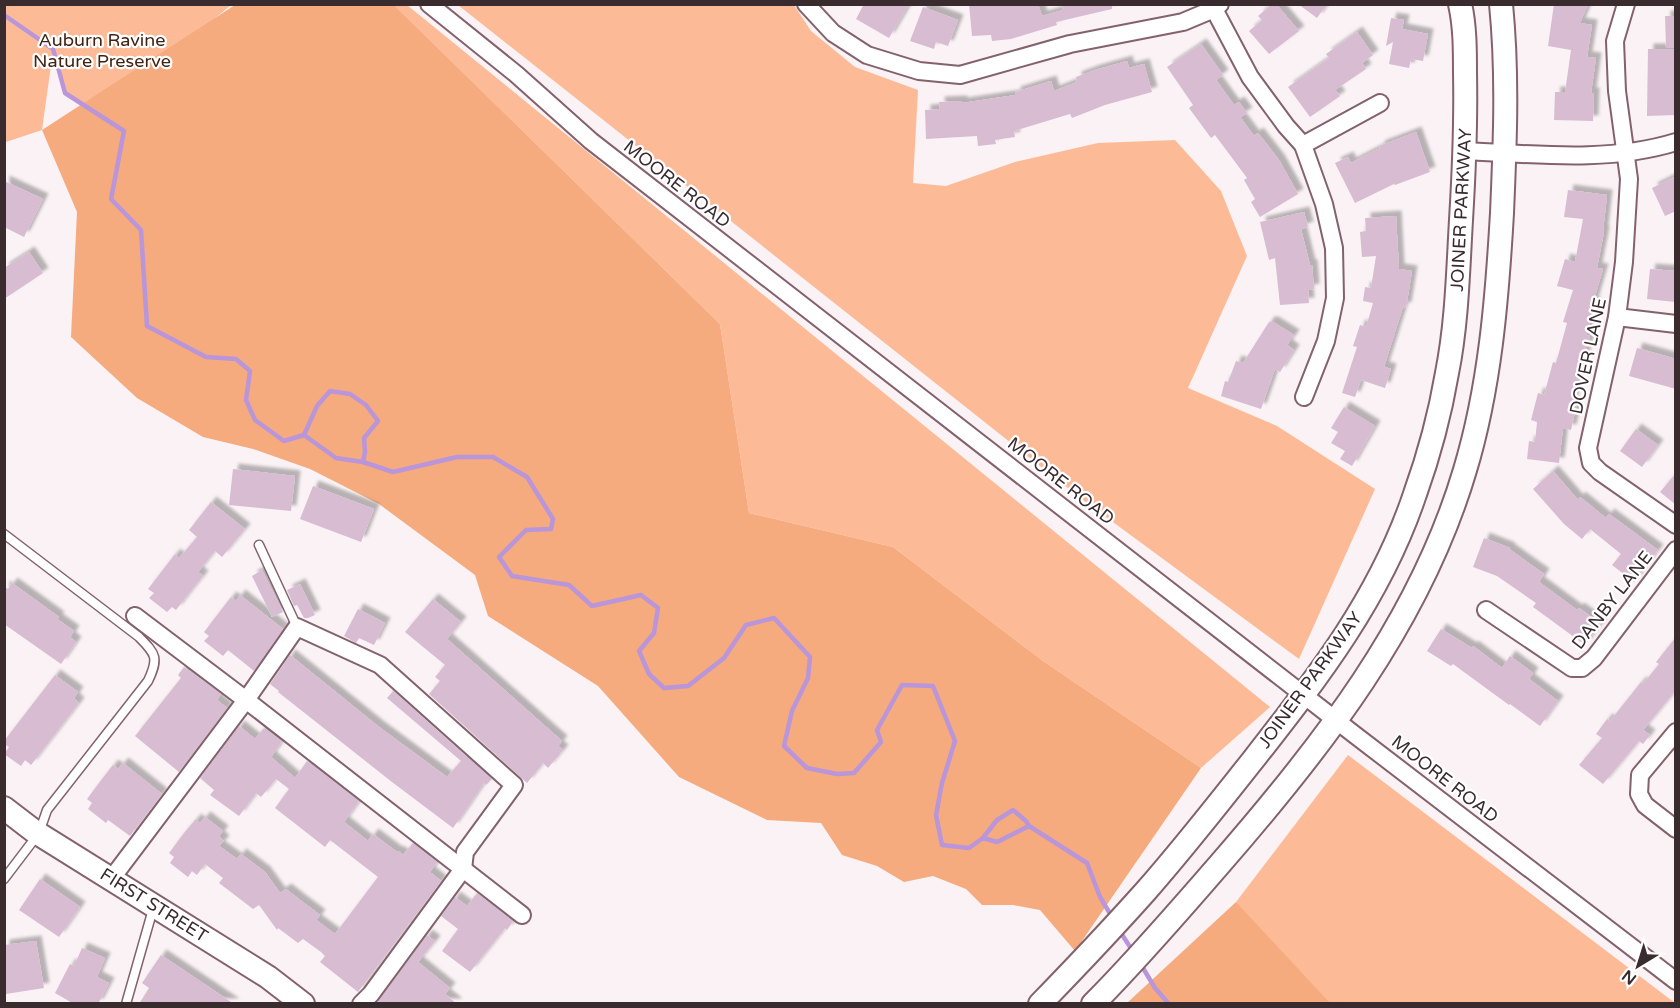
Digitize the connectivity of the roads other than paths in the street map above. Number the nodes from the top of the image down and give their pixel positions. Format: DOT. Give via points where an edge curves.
graph roads {
  1 [pos="429,4"];
  2 [pos="806,4"];
  3 [pos="1460,4"];
  4 [pos="1501,4"];
  5 [pos="1626,4"];
  6 [pos="1217,7"];
  7 [pos="1380,103"];
  8 [pos="1676,142"];
  9 [pos="1303,145"];
  10 [pos="1464,151"];
  11 [pos="1625,152"];
  12 [pos="1504,153"];
  13 [pos="1617,317"];
  14 [pos="1676,324"];
  15 [pos="1304,397"];
  16 [pos="1676,525"];
  17 [pos="4,534"];
  18 [pos="259,545"];
  19 [pos="1676,550"];
  20 [pos="1486,610"];
  21 [pos="135,616"];
  22 [pos="297,627"];
  23 [pos="1304,695"];
  24 [pos="246,700"];
  25 [pos="1336,720"];
  26 [pos="1676,732"];
  27 [pos="4,808"];
  28 [pos="1676,829"];
  29 [pos="39,833"];
  30 [pos="463,869"];
  31 [pos="112,878"];
  32 [pos="4,879"];
  33 [pos="154,905"];
  34 [pos="522,915"];
  35 [pos="1676,981"];
  36 [pos="1098,999"];
  37 [pos="126,1004"];
  38 [pos="303,1004"];
  39 [pos="362,1004"];
  40 [pos="1040,1004"];
  1 -- 23 [label="street, MOORE ROAD" via="591,141"];
  2 -- 6 [label="street" via="833,33 867,55 919,71 960,75 1070,44 1183,22"];
  3 -- 10 [label="main road, JOINER PARKWAY" via="1465,56"];
  4 -- 12 [label="main road" via="1506,97"];
  5 -- 11 [label="street, DOVER LANE" via="1615,41"];
  6 -- 9 [label="street" via="1250,77"];
  7 -- 9 [label="street"];
  8 -- 11 [label="street"];
  9 -- 15 [label="street" via="1324,204 1334,248 1335,298 1326,340"];
  10 -- 12 [label="street"];
  10 -- 23 [label="main road, JOINER PARKWAY" via="1453,333 1448,372 1427,458 1415,497 1381,575 1348,633"];
  11 -- 12 [label="street" via="1592,156"];
  11 -- 13 [label="street, DOVER LANE" via="1629,179 1627,226"];
  12 -- 25 [label="main road" via="1498,292 1478,418 1465,471 1437,546 1397,628"];
  13 -- 14 [label="street"];
  13 -- 16 [label="street, DOVER LANE" via="1588,448 1591,463"];
  17 -- 29 [label="lane" via="139,637 152,650 155,666 148,681 47,810"];
  18 -- 22 [label="lane"];
  19 -- 20 [label="street, DANBY LANE" via="1594,658 1582,668 1572,668"];
  21 -- 24 [label="street"];
  22 -- 24 [label="street"];
  22 -- 30 [label="street" via="380,665 514,785 465,852"];
  23 -- 25 [label="street, MOORE ROAD"];
  23 -- 40 [label="main road, JOINER PARKWAY" via="1146,891"];
  24 -- 30 [label="street"];
  24 -- 31 [label="street"];
  25 -- 35 [label="street, MOORE ROAD"];
  25 -- 36 [label="main road" via="1257,821"];
  26 -- 28 [label="street" via="1640,775 1639,794 1645,805"];
  27 -- 29 [label="main road, FIRST STREET"];
  29 -- 31 [label="main road, FIRST STREET"];
  29 -- 32 [label="lane"];
  30 -- 34 [label="street"];
  30 -- 39 [label="street"];
  31 -- 33 [label="main road, FIRST STREET"];
  33 -- 37 [label="lane"];
  33 -- 38 [label="main road, FIRST STREET" via="268,977"];
}
